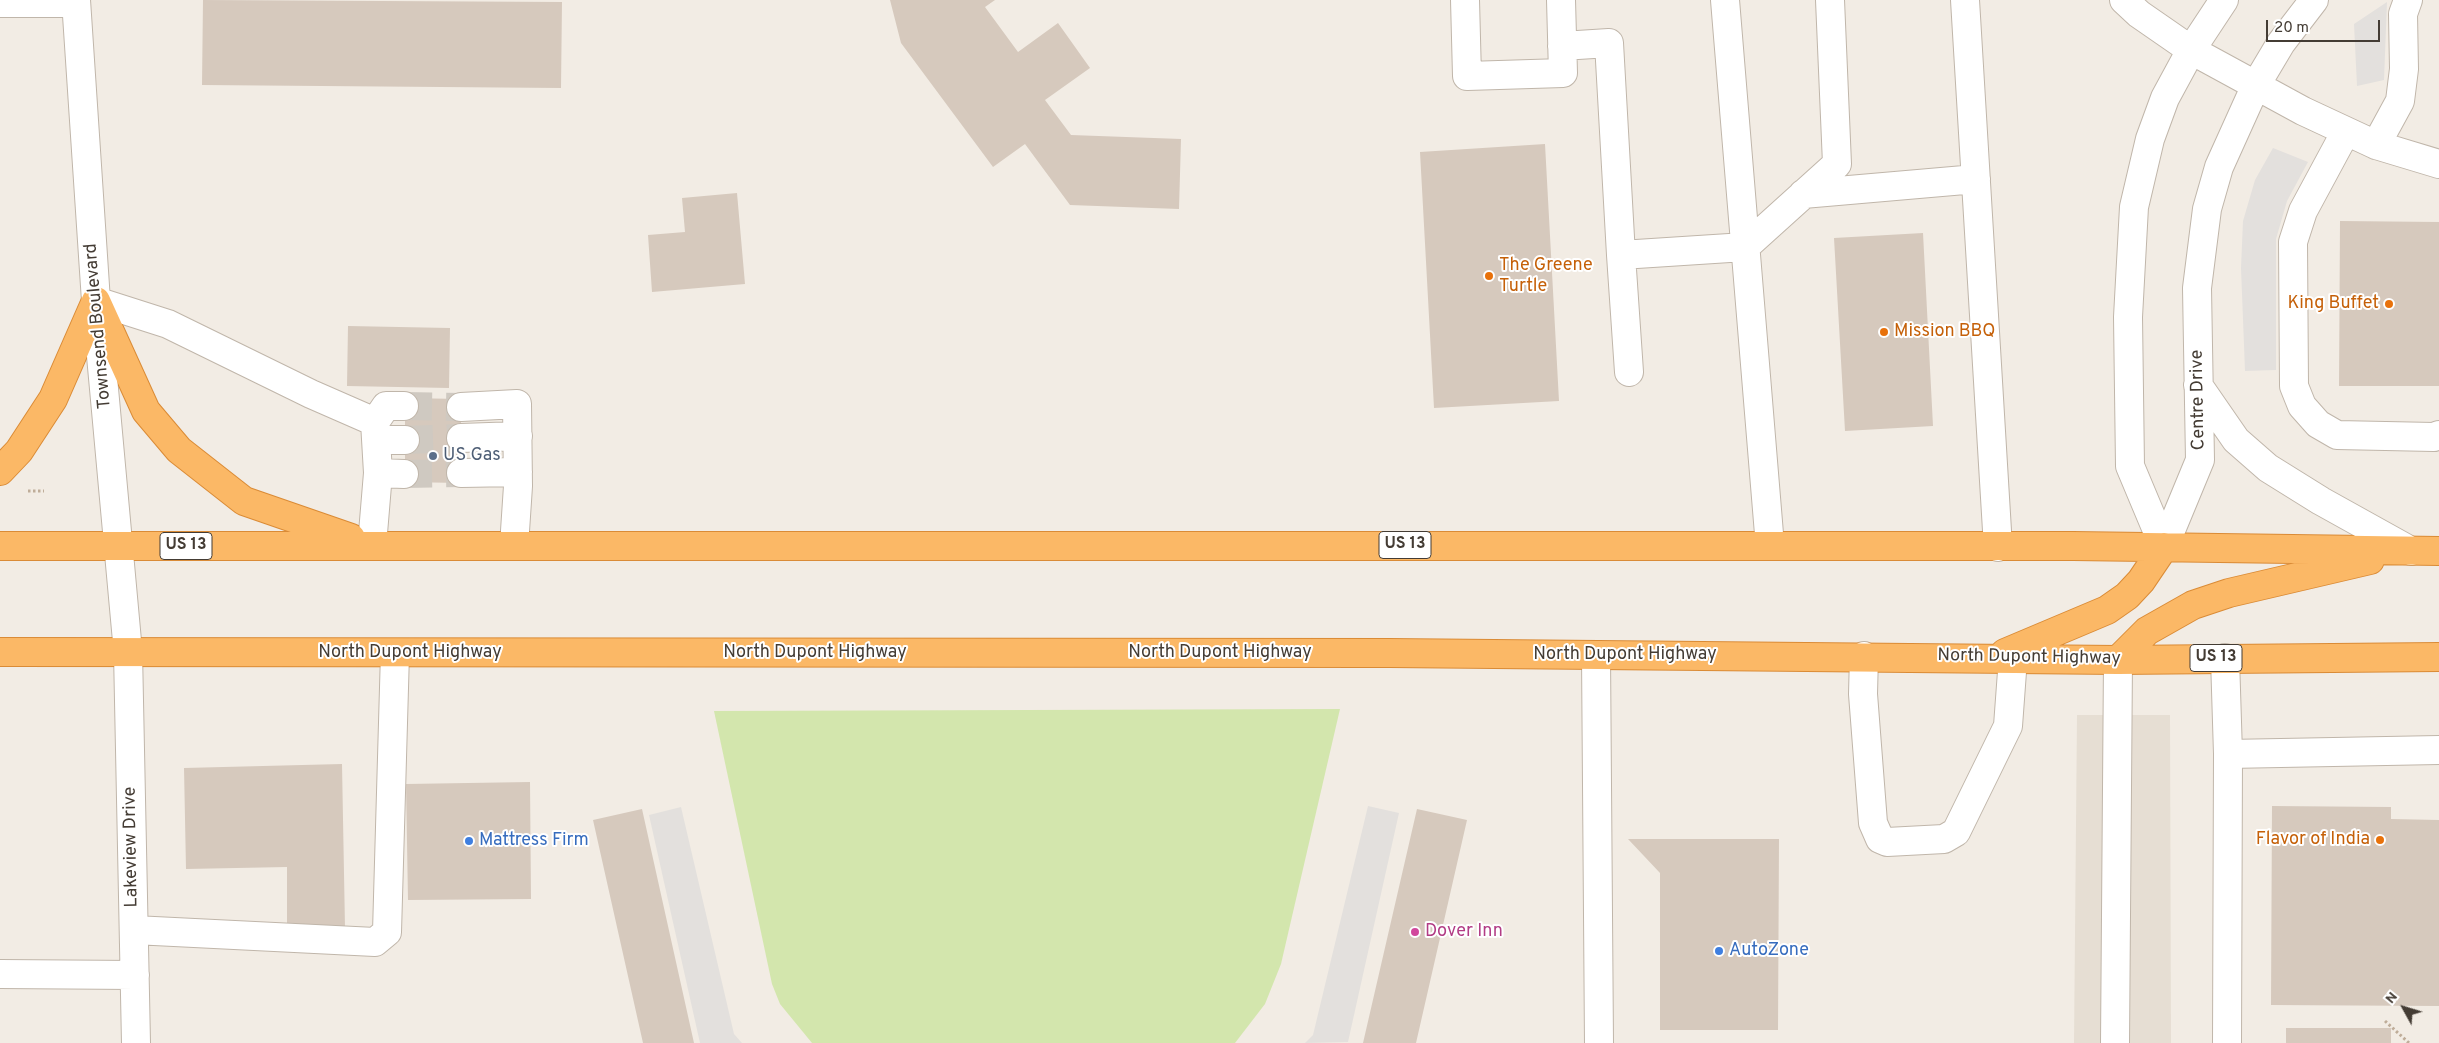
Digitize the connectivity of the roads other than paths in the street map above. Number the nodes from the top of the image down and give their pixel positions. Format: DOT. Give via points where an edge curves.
graph roads {
  1 [pos="1465,0"];
  2 [pos="1561,0"];
  3 [pos="1725,0"];
  4 [pos="1830,0"];
  5 [pos="1965,0"];
  6 [pos="2124,0"];
  7 [pos="2224,0"];
  8 [pos="2314,0"];
  9 [pos="2408,0"];
  10 [pos="76,1"];
  11 [pos="0,3"];
  12 [pos="1562,46"];
  13 [pos="2191,50"];
  14 [pos="2256,85"];
  15 [pos="2345,132"];
  16 [pos="2376,145"];
  17 [pos="2439,164"];
  18 [pos="1976,179"];
  19 [pos="1803,194"];
  20 [pos="1745,247"];
  21 [pos="1621,254"];
  22 [pos="96,300"];
  23 [pos="1629,372"];
  24 [pos="2198,385"];
  25 [pos="404,406"];
  26 [pos="461,407"];
  27 [pos="376,431"];
  28 [pos="2439,434"];
  29 [pos="518,436"];
  30 [pos="461,438"];
  31 [pos="405,440"];
  32 [pos="0,471"];
  33 [pos="518,472"];
  34 [pos="378,473"];
  35 [pos="461,473"];
  36 [pos="404,474"];
  37 [pos="372,545"];
  38 [pos="0,546"];
  39 [pos="118,546"];
  40 [pos="514,546"];
  41 [pos="1770,546"];
  42 [pos="1998,546"];
  43 [pos="2164,547"];
  44 [pos="2411,551"];
  45 [pos="2439,551"];
  46 [pos="0,652"];
  47 [pos="128,652"];
  48 [pos="395,653"];
  49 [pos="1596,654"];
  50 [pos="1864,656"];
  51 [pos="2439,656"];
  52 [pos="2003,658"];
  53 [pos="2224,658"];
  54 [pos="2118,660"];
  55 [pos="2439,750"];
  56 [pos="2228,754"];
  57 [pos="134,930"];
  58 [pos="0,974"];
  59 [pos="135,975"];
  60 [pos="136,1043"];
  61 [pos="1599,1043"];
  62 [pos="2115,1043"];
  63 [pos="2227,1043"];
  1 -- 12 [label="street" via="1467,76 1563,73"];
  2 -- 12 [label="street"];
  3 -- 20 [label="street"];
  4 -- 19 [label="street" via="1838,164"];
  5 -- 18 [label="street"];
  6 -- 13 [label="street"];
  7 -- 13 [label="street"];
  8 -- 14 [label="street, Centre Drive" via="2281,43"];
  9 -- 16 [label="street" via="2403,14 2404,69 2400,101"];
  10 -- 11 [label="street"];
  10 -- 22 [label="street, Townsend Boulevard"];
  12 -- 21 [label="street" via="1609,43"];
  13 -- 14 [label="street"];
  13 -- 43 [label="street" via="2165,98 2150,139 2134,207 2130,256 2130,466"];
  14 -- 15 [label="street"];
  14 -- 24 [label="street, Centre Drive" via="2219,167 2207,209 2197,288"];
  15 -- 16 [label="street"];
  15 -- 28 [label="street" via="2303,211 2293,242 2294,386 2302,406 2318,424 2337,435 2434,437"];
  16 -- 17 [label="street"];
  18 -- 19 [label="street"];
  18 -- 42 [label="street"];
  19 -- 20 [label="street"];
  20 -- 21 [label="street"];
  20 -- 41 [label="street"];
  21 -- 23 [label="street"];
  22 -- 27 [label="street" via="168,324 310,394"];
  22 -- 32 [label="highway" via="53,399 19,451"];
  22 -- 37 [label="highway" via="146,411 179,450 244,501"];
  22 -- 39 [label="street, Townsend Boulevard"];
  24 -- 43 [label="street, Centre Drive" via="2200,460"];
  24 -- 44 [label="street" via="2236,440 2268,468"];
  25 -- 27 [label="street" via="386,406"];
  26 -- 29 [label="street" via="517,404"];
  27 -- 31 [label="street"];
  27 -- 34 [label="street"];
  29 -- 30 [label="street"];
  29 -- 33 [label="street"];
  33 -- 35 [label="street"];
  33 -- 40 [label="street"];
  34 -- 36 [label="street"];
  34 -- 37 [label="street"];
  37 -- 39 [label="highway, US 13"];
  37 -- 40 [label="highway, US 13"];
  38 -- 39 [label="highway, US 13"];
  39 -- 47 [label="street, Townsend Boulevard"];
  40 -- 41 [label="highway, US 13"];
  41 -- 42 [label="highway, US 13"];
  42 -- 43 [label="highway, US 13"];
  43 -- 44 [label="highway, US 13"];
  43 -- 52 [label="highway" via="2141,581 2107,610"];
  44 -- 45 [label="highway, US 13"];
  44 -- 54 [label="highway" via="2229,593 2193,605 2147,631"];
  46 -- 47 [label="highway, North Dupont Highway / US 13"];
  47 -- 48 [label="highway, North Dupont Highway / US 13"];
  47 -- 57 [label="street, Lakeview Drive"];
  48 -- 49 [label="highway, North Dupont Highway / US 13"];
  48 -- 57 [label="street" via="387,932 375,942"];
  49 -- 50 [label="highway, North Dupont Highway / US 13"];
  49 -- 61 [label="street"];
  50 -- 52 [label="highway, North Dupont Highway / US 13"];
  50 -- 52 [label="street" via="1862,694 1873,823 1880,839 1887,842 1944,839 1956,832 2008,726"];
  51 -- 53 [label="highway, North Dupont Highway / US 13"];
  52 -- 54 [label="highway, North Dupont Highway / US 13"];
  53 -- 54 [label="highway, North Dupont Highway / US 13"];
  53 -- 56 [label="street"];
  54 -- 62 [label="street"];
  55 -- 56 [label="street"];
  56 -- 63 [label="street"];
  57 -- 59 [label="street, Lakeview Drive"];
  58 -- 59 [label="street"];
  59 -- 60 [label="street, Lakeview Drive"];
}
